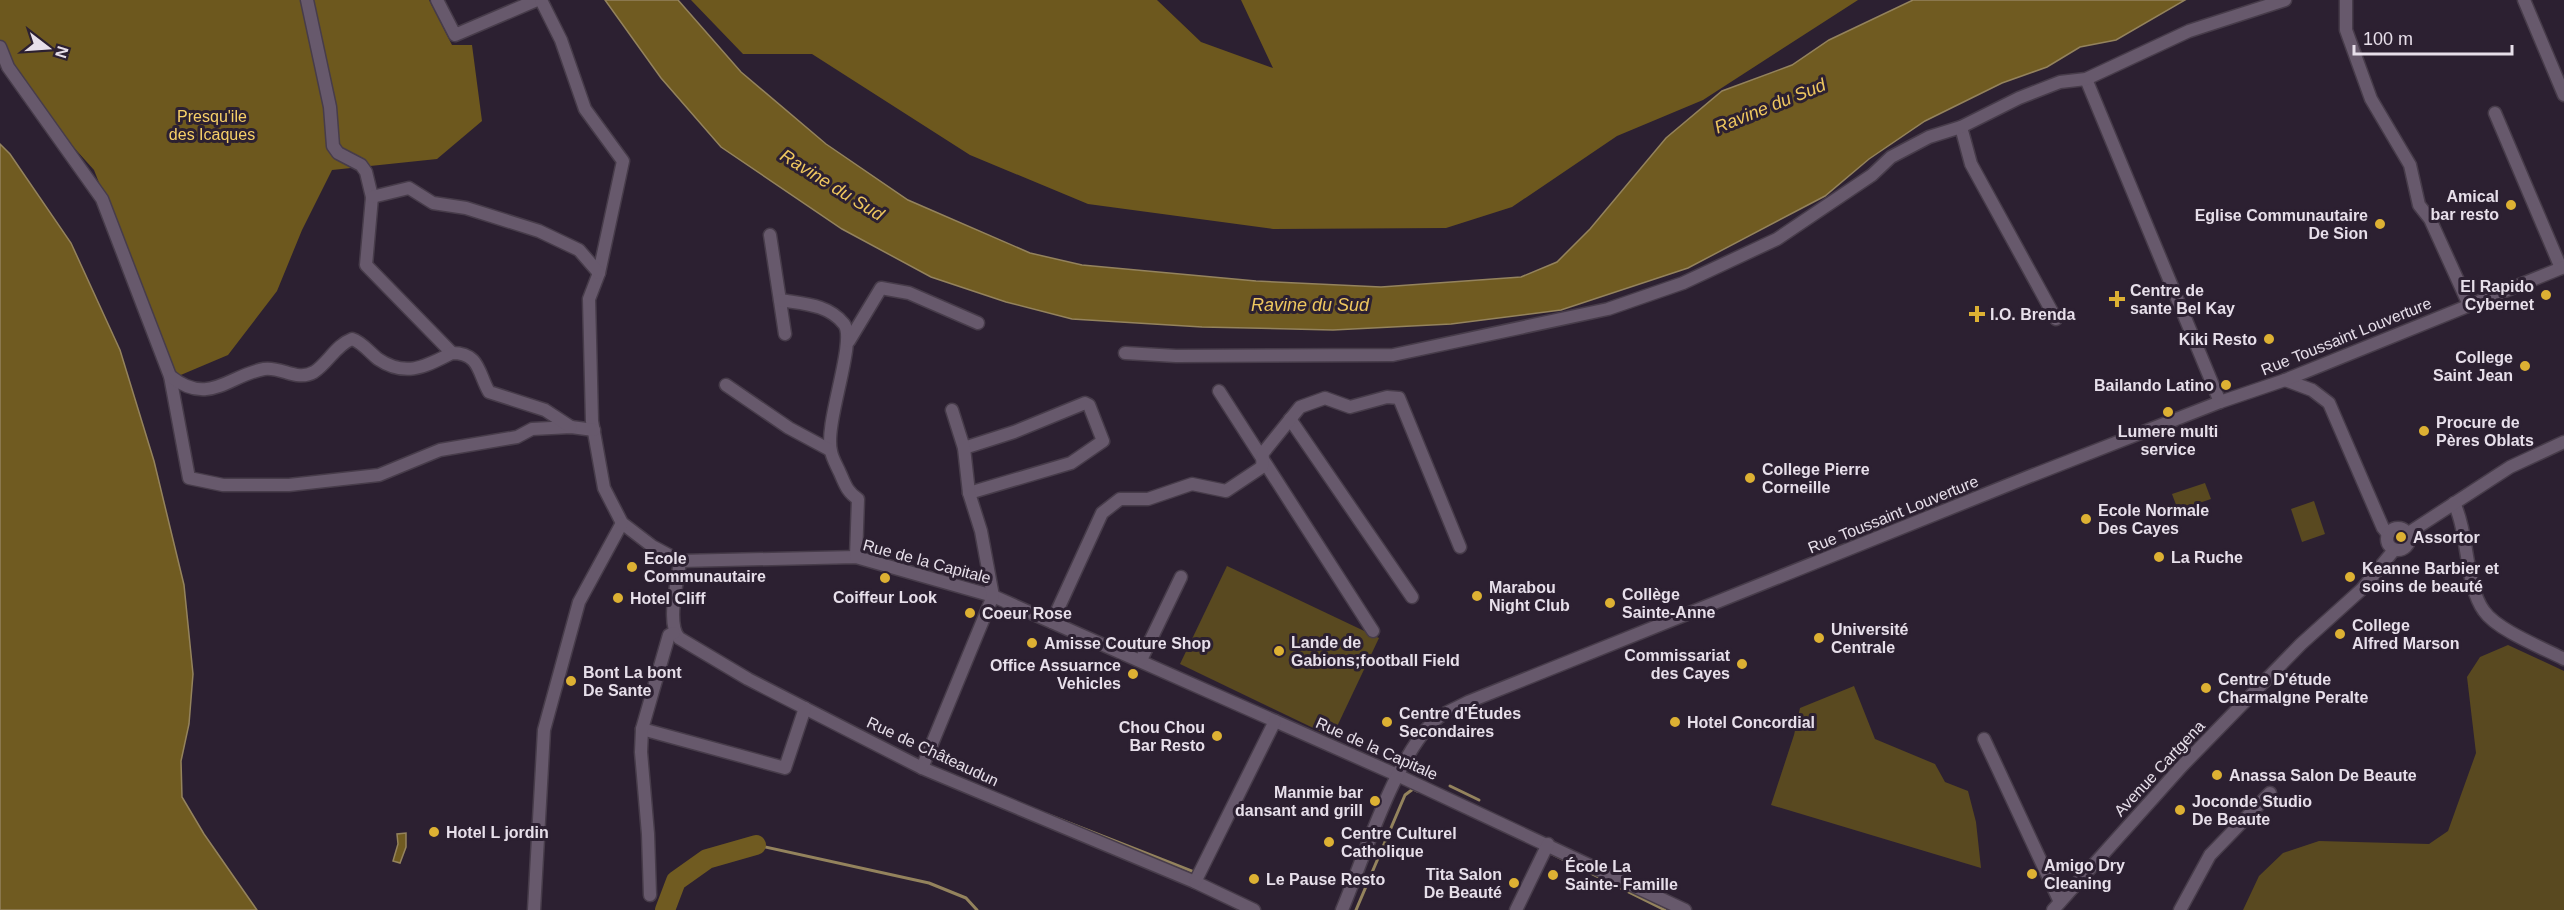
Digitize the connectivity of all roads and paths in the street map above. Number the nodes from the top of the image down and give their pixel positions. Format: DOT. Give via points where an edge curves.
graph roads {
  1 [pos="307,0"];
  2 [pos="437,0"];
  3 [pos="537,0"];
  4 [pos="541,0"];
  5 [pos="2285,0"];
  6 [pos="2346,0"];
  7 [pos="2524,0"];
  8 [pos="0,47"];
  9 [pos="2086,79"];
  10 [pos="2564,95"];
  11 [pos="2495,113"];
  12 [pos="1961,127"];
  13 [pos="372,197"];
  14 [pos="770,235"];
  15 [pos="2563,267"];
  16 [pos="599,273"];
  17 [pos="780,300"];
  18 [pos="2469,305"];
  19 [pos="2056,319"];
  20 [pos="978,323"];
  21 [pos="785,333"];
  22 [pos="849,341"];
  23 [pos="452,353"];
  24 [pos="1125,353"];
  25 [pos="170,376"];
  26 [pos="2285,380"];
  27 [pos="726,385"];
  28 [pos="1219,391"];
  29 [pos="2220,402"];
  30 [pos="952,410"];
  31 [pos="1290,419"];
  32 [pos="571,427"];
  33 [pos="594,430"];
  34 [pos="2564,442"];
  35 [pos="964,448"];
  36 [pos="830,450"];
  37 [pos="1262,457"];
  38 [pos="969,494"];
  39 [pos="2454,503"];
  40 [pos="622,524"];
  41 [pos="2388,534"];
  42 [pos="2407,534"];
  43 [pos="1460,547"];
  44 [pos="2394,550"];
  45 [pos="856,557"];
  46 [pos="680,561"];
  47 [pos="1181,577"];
  48 [pos="993,596"];
  49 [pos="1412,597"];
  50 [pos="1052,622"];
  51 [pos="1374,631"];
  52 [pos="674,633"];
  53 [pos="2564,659"];
  54 [pos="1141,660"];
  55 [pos="805,708"];
  56 [pos="1275,721"];
  57 [pos="642,729"];
  58 [pos="1984,740"];
  59 [pos="922,768"];
  60 [pos="1397,776"];
  61 [pos="2270,793"];
  62 [pos="1548,844"];
  63 [pos="1195,882"];
  64 [pos="650,895"];
  65 [pos="1666,906"];
  66 [pos="2056,906"];
  67 [pos="534,910"];
  68 [pos="1254,910"];
  69 [pos="1342,910"];
  70 [pos="1516,910"];
  71 [pos="1685,910"];
  72 [pos="2180,910"];
  1 -- 13 [label="street" via="330,108 333,146 364,168"];
  2 -- 3 [label="street" via="455,35"];
  4 -- 16 [label="street, Rue de la Capitale" via="561,40 585,109 623,161"];
  5 -- 9 [label="street" via="2189,31"];
  6 -- 18 [label="street" via="2346,30 2371,99 2410,165 2420,205"];
  7 -- 10 [label="street"];
  8 -- 25 [label="street" via="8,67 102,199"];
  9 -- 12 [label="street" via="2060,82"];
  9 -- 29 [label="street"];
  11 -- 15 [label="street"];
  12 -- 19 [label="street" via="1971,164"];
  12 -- 24 [label="street" via="1906,148 1812,216 1755,250 1661,292 1590,314 1393,355"];
  13 -- 16 [label="street" via="409,188 433,203 466,208 539,231 579,250"];
  13 -- 23 [label="street" via="366,265"];
  14 -- 17 [label="street"];
  15 -- 18 [label="street, Rue Toussaint Louverture"];
  16 -- 33 [label="street, Rue de la Capitale" via="589,298"];
  17 -- 21 [label="street"];
  17 -- 22 [label="street" via="824,307 844,324"];
  18 -- 26 [label="street, Rue Toussaint Louverture"];
  20 -- 22 [label="street" via="909,293 880,288"];
  22 -- 36 [label="street" via="837,386"];
  23 -- 25 [label="street" via="419,368 397,368 352,339 314,372 305,375 266,369 231,384 200,388 189,388"];
  23 -- 32 [label="street" via="463,354 480,366 486,388 495,396 545,410"];
  25 -- 32 [label="street" via="189,478 223,485 289,485 379,475 440,450 517,437 532,429"];
  26 -- 29 [label="street, Rue Toussaint Louverture"];
  26 -- 41 [label="street" via="2312,390 2329,403"];
  27 -- 36 [label="street" via="789,428"];
  28 -- 37 [label="street"];
  29 -- 60 [label="street, Rue Toussaint Louverture" via="1468,702 1439,717 1412,749"];
  30 -- 35 [label="street"];
  31 -- 37 [label="street"];
  31 -- 43 [label="street" via="1300,407 1325,398 1350,407 1387,397 1399,399"];
  31 -- 49 [label="street"];
  32 -- 33 [label="street"];
  33 -- 40 [label="street, Rue de la Capitale" via="604,489"];
  34 -- 39 [label="street" via="2510,467"];
  35 -- 38 [label="street"];
  35 -- 38 [label="street" via="1087,403 1103,441 1071,463"];
  36 -- 45 [label="street" via="849,493 858,499"];
  37 -- 50 [label="street" via="1262,467 1226,491 1192,484 1148,499 1120,499 1109,506 1102,513"];
  37 -- 51 [label="street"];
  38 -- 48 [label="street" via="981,531"];
  39 -- 42 [label="street"];
  39 -- 53 [label="street" via="2484,611 2503,626"];
  40 -- 46 [label="street, Rue de la Capitale"];
  40 -- 67 [label="street" via="579,602 544,730"];
  41 -- 42 [label="street" via="2399,528"];
  41 -- 44 [label="street" via="2388,545"];
  42 -- 44 [label="street" via="2407,545"];
  44 -- 66 [label="street, Avenue Cartgena" via="2362,589 2301,644 2182,766"];
  45 -- 46 [label="street, Rue de la Capitale"];
  45 -- 48 [label="street, Rue de la Capitale"];
  46 -- 52 [label="street" via="672,619"];
  47 -- 54 [label="street"];
  48 -- 50 [label="street, Rue de la Capitale"];
  48 -- 59 [label="street"];
  50 -- 54 [label="street, Rue de la Capitale"];
  52 -- 55 [label="street, Rue de Châteaudun"];
  52 -- 57 [label="street" via="669,635"];
  54 -- 56 [label="street, Rue de la Capitale"];
  55 -- 57 [label="street" via="785,768"];
  55 -- 59 [label="street, Rue de Châteaudun"];
  56 -- 60 [label="street, Rue de la Capitale"];
  56 -- 63 [label="street"];
  57 -- 64 [label="street"];
  58 -- 66 [label="street"];
  59 -- 63 [label="street, Rue de Châteaudun"];
  60 -- 62 [label="street, Rue de la Capitale"];
  60 -- 69 [label="street, Rue Toussaint Louverture"];
  61 -- 72 [label="street" via="2210,855"];
  62 -- 65 [label="street, Rue de la Capitale"];
  62 -- 70 [label="street"];
  63 -- 68 [label="street, Rue de Châteaudun"];
  65 -- 71 [label="street, Rue de la Capitale"];
}
